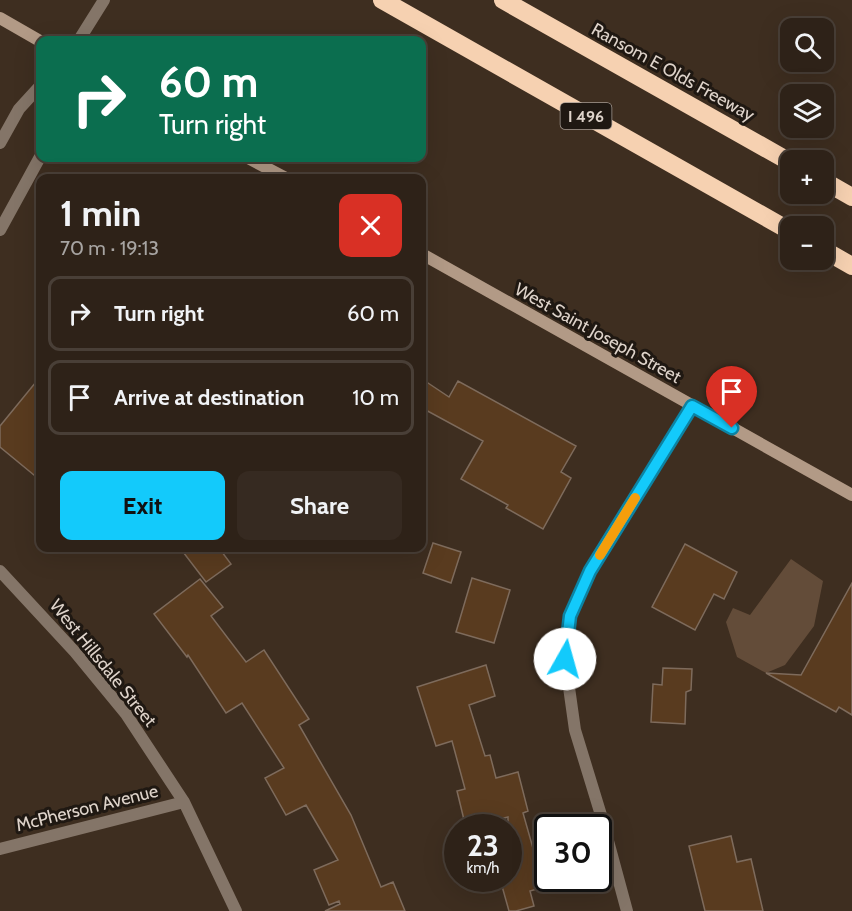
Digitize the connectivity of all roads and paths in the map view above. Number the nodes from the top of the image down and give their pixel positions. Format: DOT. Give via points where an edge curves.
graph roads {
  1 [pos="104,0"];
  2 [pos="382,0"];
  3 [pos="502,0"];
  4 [pos="0,18"];
  5 [pos="82,36"];
  6 [pos="36,39"];
  7 [pos="36,91"];
  8 [pos="0,143"];
  9 [pos="780,156"];
  10 [pos="38,162"];
  11 [pos="256,162"];
  12 [pos="278,174"];
  13 [pos="834,187"];
  14 [pos="852,197"];
  15 [pos="780,225"];
  16 [pos="0,230"];
  17 [pos="834,256"];
  18 [pos="426,257"];
  19 [pos="852,266"];
  20 [pos="692,406"];
  21 [pos="852,495"];
  22 [pos="0,571"];
  23 [pos="184,802"];
  24 [pos="0,849"];
  25 [pos="236,911"];
  26 [pos="627,911"];
  1 -- 5 [label="street"];
  2 -- 15 [label="highway, I 496"];
  3 -- 9 [label="highway, Ransom E Olds Freeway"];
  4 -- 6 [label="main road"];
  7 -- 8 [label="street" via="19,110"];
  10 -- 16 [label="street"];
  11 -- 12 [label="main road"];
  13 -- 14 [label="highway"];
  17 -- 19 [label="highway"];
  18 -- 20 [label="main road, West Saint Joseph Street"];
  20 -- 21 [label="main road, West Saint Joseph Street"];
  20 -- 26 [label="street" via="590,571 570,616 565,659 575,729"];
  22 -- 23 [label="street, West Hillsdale Street" via="126,714"];
  23 -- 24 [label="street, McPherson Avenue"];
  23 -- 25 [label="street, West Hillsdale Street"];
}
